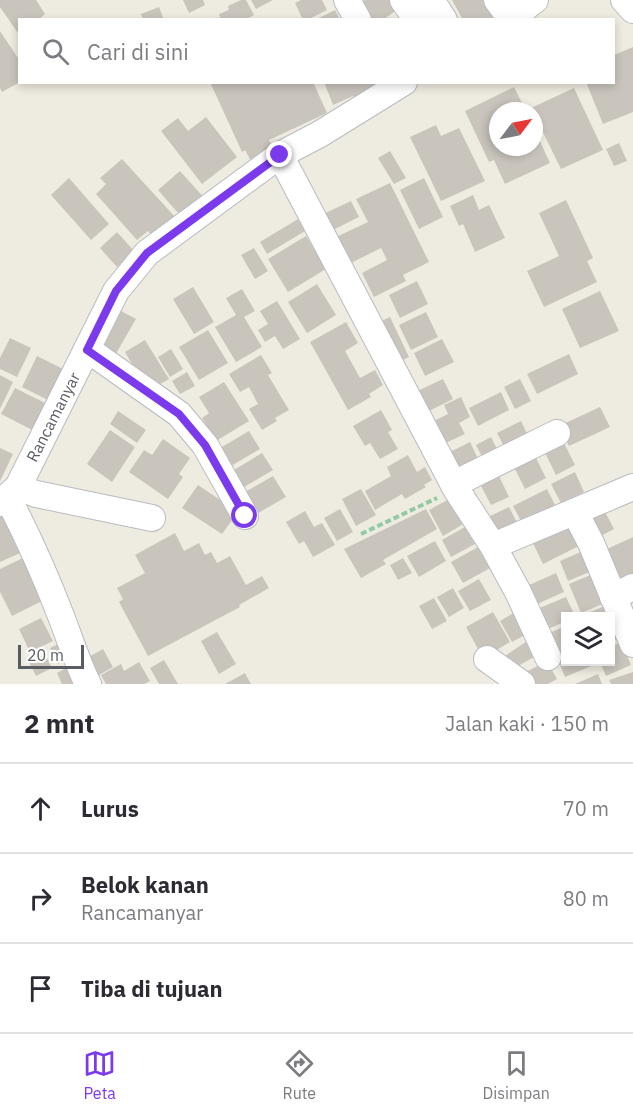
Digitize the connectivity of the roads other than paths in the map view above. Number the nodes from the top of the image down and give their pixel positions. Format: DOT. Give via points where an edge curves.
graph roads {
  1 [pos="347,0"];
  2 [pos="403,0"];
  3 [pos="431,0"];
  4 [pos="536,0"];
  5 [pos="624,0"];
  6 [pos="633,10"];
  7 [pos="505,13"];
  8 [pos="357,18"];
  9 [pos="416,18"];
  10 [pos="443,18"];
  11 [pos="397,84"];
  12 [pos="280,155"];
  13 [pos="87,350"];
  14 [pos="556,433"];
  15 [pos="455,486"];
  16 [pos="633,487"];
  17 [pos="8,496"];
  18 [pos="575,512"];
  19 [pos="245,516"];
  20 [pos="152,518"];
  21 [pos="493,546"];
  22 [pos="623,592"];
  23 [pos="633,644"];
  24 [pos="548,657"];
  25 [pos="487,659"];
  26 [pos="88,684"];
  27 [pos="522,684"];
  1 -- 8 [label="street"];
  2 -- 9 [label="street"];
  3 -- 10 [label="street"];
  4 -- 7 [label="street"];
  5 -- 6 [label="street"];
  11 -- 12 [label="street, Rancamanyar"];
  12 -- 13 [label="street, Rancamanyar" via="147,253 116,291"];
  12 -- 15 [label="street"];
  13 -- 17 [label="street, Rancamanyar"];
  13 -- 19 [label="street" via="179,414 205,445"];
  14 -- 15 [label="street"];
  15 -- 21 [label="street"];
  16 -- 18 [label="street"];
  17 -- 20 [label="street" via="36,494"];
  17 -- 26 [label="street" via="33,546"];
  18 -- 21 [label="street"];
  18 -- 22 [label="street"];
  21 -- 24 [label="street"];
  22 -- 23 [label="street"];
  25 -- 27 [label="street"];
}
